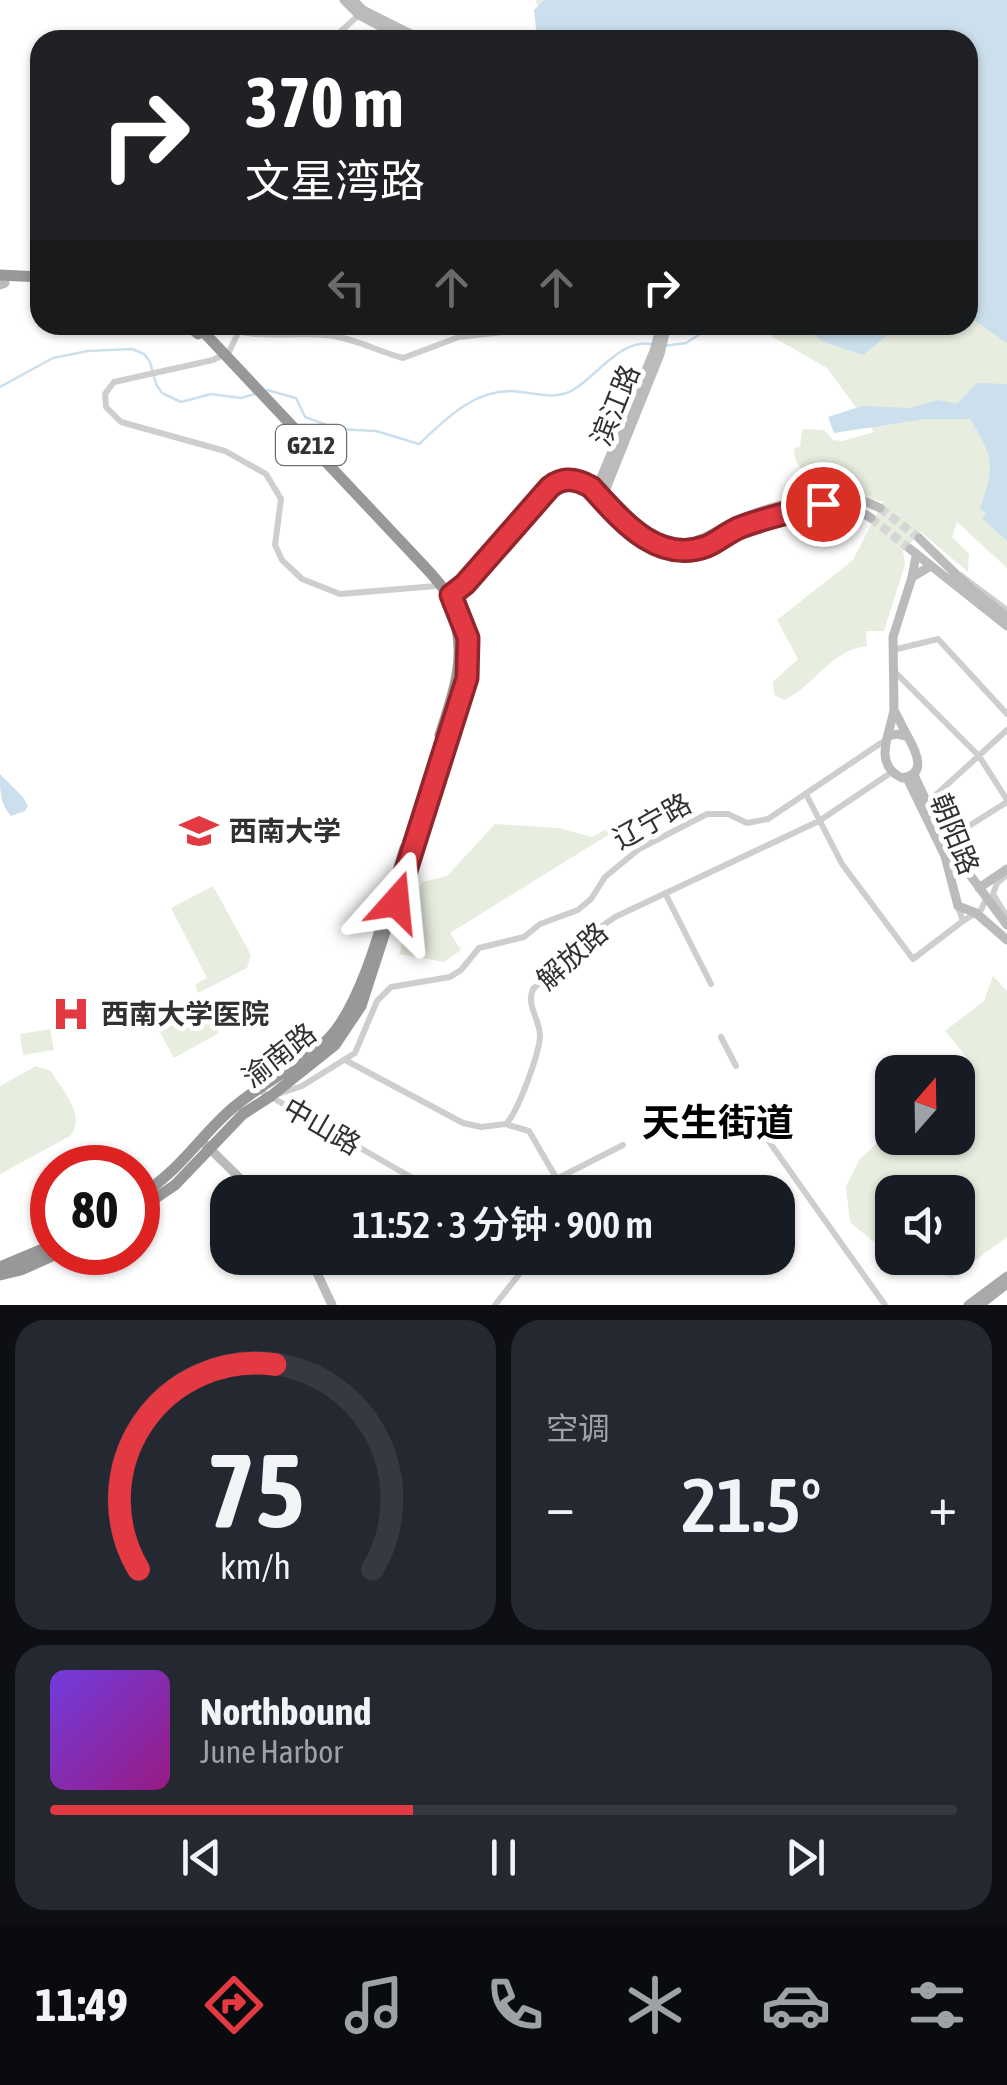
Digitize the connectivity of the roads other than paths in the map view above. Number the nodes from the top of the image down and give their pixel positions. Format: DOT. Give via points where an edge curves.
graph roads {
  1 [pos="344,0"];
  2 [pos="353,0"];
  3 [pos="361,13"];
  4 [pos="342,30"];
  5 [pos="389,30"];
  6 [pos="399,30"];
  7 [pos="30,278"];
  8 [pos="1,282"];
  9 [pos="30,284"];
  10 [pos="201,335"];
  11 [pos="237,335"];
  12 [pos="297,335"];
  13 [pos="476,335"];
  14 [pos="660,335"];
  15 [pos="600,491"];
  16 [pos="880,508"];
  17 [pos="871,518"];
  18 [pos="919,538"];
  19 [pos="929,567"];
  20 [pos="912,577"];
  21 [pos="445,592"];
  22 [pos="1007,614"];
  23 [pos="1007,626"];
  24 [pos="893,650"];
  25 [pos="894,671"];
  26 [pos="894,710"];
  27 [pos="1007,714"];
  28 [pos="1007,730"];
  29 [pos="908,737"];
  30 [pos="886,738"];
  31 [pos="979,756"];
  32 [pos="892,772"];
  33 [pos="910,777"];
  34 [pos="807,796"];
  35 [pos="1007,801"];
  36 [pos="928,802"];
  37 [pos="819,821"];
  38 [pos="945,840"];
  39 [pos="1007,872"];
  40 [pos="979,888"];
  41 [pos="665,892"];
  42 [pos="986,899"];
  43 [pos="958,906"];
  44 [pos="976,914"];
  45 [pos="1005,919"];
  46 [pos="963,921"];
  47 [pos="989,924"];
  48 [pos="1007,940"];
  49 [pos="711,984"];
  50 [pos="721,1036"];
  51 [pos="347,1061"];
  52 [pos="736,1066"];
  53 [pos="265,1093"];
  54 [pos="753,1119"];
  55 [pos="506,1124"];
  56 [pos="206,1146"];
  57 [pos="620,1146"];
  58 [pos="236,1175"];
  59 [pos="407,1175"];
  60 [pos="554,1175"];
  61 [pos="562,1175"];
  62 [pos="160,1182"];
  63 [pos="160,1195"];
  64 [pos="30,1258"];
  65 [pos="30,1262"];
  66 [pos="20,1265"];
  67 [pos="318,1275"];
  68 [pos="519,1275"];
  69 [pos="1,1276"];
  70 [pos="1007,1276"];
  71 [pos="1007,1284"];
  72 [pos="332,1305"];
  73 [pos="496,1305"];
  74 [pos="884,1305"];
  75 [pos="968,1305"];
  76 [pos="980,1305"];
  1 -- 3 [label="main road"];
  2 -- 3 [label="main road"];
  3 -- 4 [label="street"];
  3 -- 5 [label="main road"];
  3 -- 6 [label="main road"];
  7 -- 8 [label="highway"];
  8 -- 9 [label="highway"];
  10 -- 21 [label="highway, 渝南路 / G212, bridge"];
  11 -- 21 [label="street" via="229,352 107,388 106,407 113,416 225,451 266,474 281,499 276,545 302,579 340,594"];
  12 -- 13 [label="street" via="354,340 403,358"];
  14 -- 15 [label="main road, 滨江路"];
  15 -- 16 [label="main road" via="655,537 678,543 822,497 840,495"];
  15 -- 17 [label="main road" via="645,539 665,550 708,545 740,528 823,504"];
  15 -- 21 [label="main road" via="580,481 556,482 465,584"];
  18 -- 22 [label="main road"];
  19 -- 20 [label="main road"];
  19 -- 20 [label="main road" via="913,552"];
  19 -- 23 [label="main road"];
  20 -- 24 [label="main road"];
  21 -- 53 [label="highway, 渝南路 / G212" via="468,638 467,678 370,981 335,1045"];
  24 -- 25 [label="main road"];
  24 -- 27 [label="street" via="938,638"];
  25 -- 26 [label="main road"];
  25 -- 31 [label="street"];
  26 -- 29 [label="main road"];
  26 -- 30 [label="main road"];
  28 -- 31 [label="street"];
  29 -- 30 [label="main road"];
  29 -- 33 [label="main road" via="919,763"];
  30 -- 32 [label="main road" via="883,751"];
  30 -- 34 [label="street, 辽宁路"];
  31 -- 35 [label="street"];
  31 -- 36 [label="street"];
  32 -- 33 [label="main road"];
  32 -- 37 [label="street, 解放路"];
  33 -- 36 [label="main road"];
  33 -- 43 [label="main road, 朝阳路"];
  34 -- 37 [label="street"];
  34 -- 51 [label="street, 辽宁路" via="758,823 707,814 639,849 578,910 524,937 479,948 450,978 391,986 376,1000"];
  35 -- 38 [label="street"];
  36 -- 38 [label="main road"];
  37 -- 41 [label="street, 解放路"];
  37 -- 46 [label="street" via="842,864 913,959"];
  38 -- 40 [label="main road"];
  39 -- 40 [label="main road"];
  39 -- 45 [label="street" via="993,894"];
  40 -- 42 [label="main road"];
  41 -- 49 [label="street"];
  41 -- 55 [label="street, 解放路" via="588,936 532,989 540,1042"];
  42 -- 44 [label="street"];
  42 -- 45 [label="main road"];
  43 -- 44 [label="main road, 朝阳路"];
  43 -- 46 [label="street"];
  44 -- 46 [label="street"];
  44 -- 47 [label="main road, 朝阳路"];
  45 -- 47 [label="main road" via="992,916"];
  47 -- 48 [label="main road, 朝阳路"];
  50 -- 52 [label="street"];
  51 -- 53 [label="street" via="302,1086"];
  51 -- 55 [label="street" via="463,1122"];
  53 -- 56 [label="highway, 渝南路 / G212"];
  53 -- 59 [label="street, 中山路"];
  54 -- 74 [label="street"];
  55 -- 60 [label="street" via="528,1131"];
  56 -- 58 [label="main road"];
  56 -- 62 [label="highway, 渝南路 / G212"];
  56 -- 63 [label="highway, 渝南路 / G212"];
  57 -- 61 [label="street"];
  64 -- 66 [label="highway"];
  65 -- 66 [label="highway"];
  66 -- 69 [label="highway"];
  66 -- 69 [label="highway"];
  67 -- 72 [label="main road"];
  68 -- 73 [label="street"];
  70 -- 75 [label="main road"];
  71 -- 76 [label="main road"];
}
